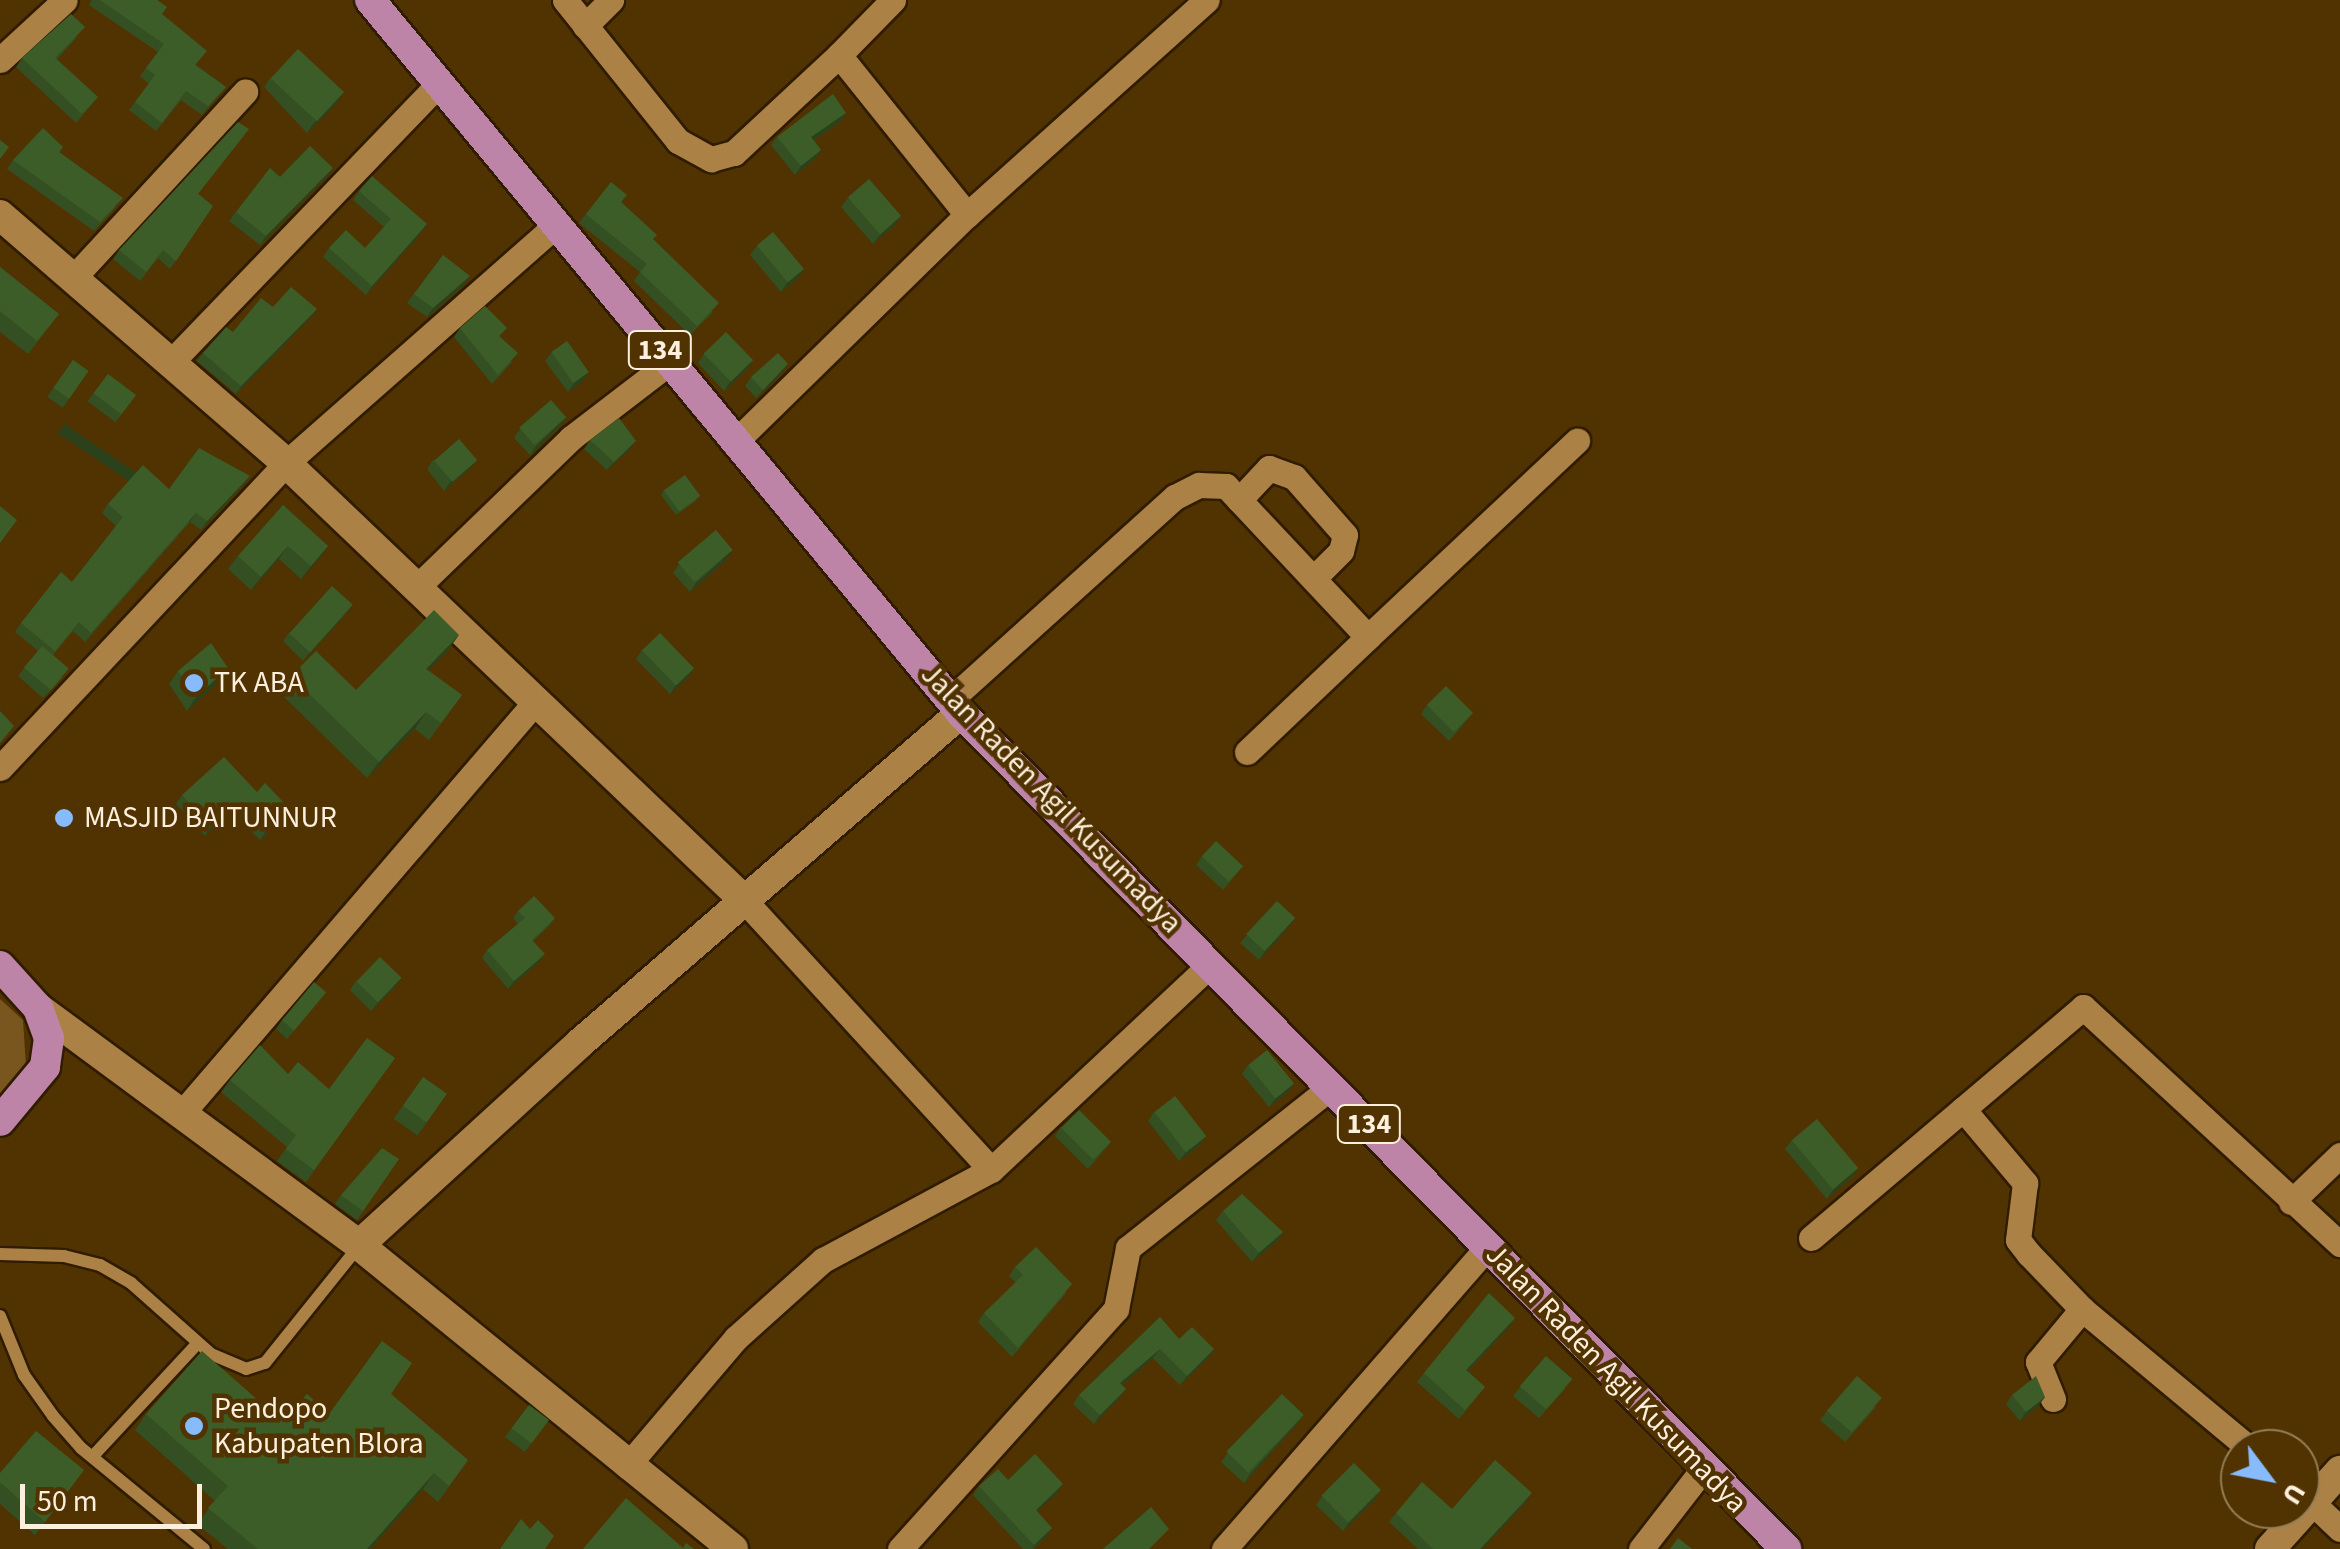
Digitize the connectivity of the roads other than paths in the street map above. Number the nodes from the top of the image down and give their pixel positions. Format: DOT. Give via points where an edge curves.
graph roads {
  1 [pos="65,0"];
  2 [pos="370,0"];
  3 [pos="565,0"];
  4 [pos="611,0"];
  5 [pos="892,0"];
  6 [pos="1207,0"];
  7 [pos="585,26"];
  8 [pos="839,55"];
  9 [pos="0,60"];
  10 [pos="440,83"];
  11 [pos="245,92"];
  12 [pos="967,214"];
  13 [pos="4,228"];
  14 [pos="554,228"];
  15 [pos="75,276"];
  16 [pos="172,360"];
  17 [pos="670,362"];
  18 [pos="1578,441"];
  19 [pos="734,443"];
  20 [pos="286,464"];
  21 [pos="1239,500"];
  22 [pos="1315,577"];
  23 [pos="418,586"];
  24 [pos="1368,637"];
  25 [pos="537,700"];
  26 [pos="955,706"];
  27 [pos="1247,752"];
  28 [pos="0,768"];
  29 [pos="743,899"];
  30 [pos="1210,965"];
  31 [pos="0,966"];
  32 [pos="38,1008"];
  33 [pos="1331,1088"];
  34 [pos="1964,1108"];
  35 [pos="182,1112"];
  36 [pos="0,1121"];
  37 [pos="2340,1155"];
  38 [pos="990,1170"];
  39 [pos="2291,1202"];
  40 [pos="1810,1238"];
  41 [pos="2340,1244"];
  42 [pos="360,1245"];
  43 [pos="1487,1248"];
  44 [pos="0,1254"];
  45 [pos="2082,1310"];
  46 [pos="0,1316"];
  47 [pos="198,1343"];
  48 [pos="2052,1399"];
  49 [pos="2226,1429"];
  50 [pos="93,1456"];
  51 [pos="627,1466"];
  52 [pos="1702,1470"];
  53 [pos="2320,1510"];
  54 [pos="2340,1530"];
  55 [pos="204,1549"];
  56 [pos="733,1549"];
  57 [pos="900,1549"];
  58 [pos="1224,1549"];
  59 [pos="1641,1549"];
  60 [pos="1786,1549"];
  1 -- 9 [label="street"];
  2 -- 10 [label="main road, Jalan Raden Agil Kusumadya / 134"];
  3 -- 7 [label="street"];
  4 -- 7 [label="street"];
  5 -- 8 [label="street"];
  6 -- 12 [label="street"];
  7 -- 8 [label="street" via="678,141 711,160 734,154"];
  8 -- 12 [label="street"];
  10 -- 14 [label="main road, Jalan Raden Agil Kusumadya / 134"];
  10 -- 16 [label="street"];
  11 -- 15 [label="street"];
  12 -- 19 [label="street"];
  13 -- 15 [label="main road"];
  14 -- 17 [label="main road, Jalan Raden Agil Kusumadya / 134"];
  14 -- 20 [label="street"];
  15 -- 16 [label="main road"];
  16 -- 20 [label="main road"];
  17 -- 19 [label="main road, Jalan Raden Agil Kusumadya / 134"];
  17 -- 23 [label="street" via="571,438"];
  18 -- 24 [label="street"];
  19 -- 26 [label="main road, Jalan Raden Agil Kusumadya / 134"];
  20 -- 23 [label="main road"];
  20 -- 28 [label="street"];
  21 -- 22 [label="street"];
  21 -- 22 [label="street" via="1276,468 1328,513 1345,544"];
  21 -- 26 [label="street" via="1226,486 1213,484 1175,497"];
  22 -- 24 [label="street"];
  23 -- 25 [label="main road"];
  24 -- 27 [label="street"];
  25 -- 29 [label="main road"];
  25 -- 35 [label="street"];
  26 -- 29 [label="main road"];
  26 -- 30 [label="main road, Jalan Raden Agil Kusumadya / 134"];
  29 -- 38 [label="street"];
  29 -- 42 [label="main road"];
  30 -- 33 [label="main road, Jalan Raden Agil Kusumadya / 134"];
  30 -- 38 [label="street"];
  31 -- 32 [label="main road"];
  32 -- 35 [label="main road"];
  32 -- 36 [label="main road" via="49,1038 45,1066"];
  33 -- 43 [label="main road, Jalan Raden Agil Kusumadya / 134"];
  33 -- 57 [label="street" via="1128,1248 1116,1308"];
  34 -- 39 [label="street" via="2083,1007"];
  34 -- 40 [label="street"];
  34 -- 45 [label="street" via="2025,1183 2018,1240"];
  35 -- 42 [label="main road"];
  37 -- 39 [label="street"];
  38 -- 51 [label="street" via="823,1260 736,1338"];
  39 -- 41 [label="street"];
  42 -- 47 [label="lane" via="264,1364 230,1367"];
  42 -- 51 [label="main road"];
  43 -- 52 [label="main road, Jalan Raden Agil Kusumadya / 134"];
  43 -- 58 [label="street"];
  44 -- 47 [label="lane" via="64,1256 100,1266 130,1282"];
  45 -- 48 [label="street" via="2038,1362"];
  45 -- 49 [label="street"];
  46 -- 50 [label="lane" via="24,1375"];
  47 -- 50 [label="lane"];
  50 -- 55 [label="lane"];
  51 -- 56 [label="main road"];
  52 -- 59 [label="street"];
  52 -- 60 [label="main road, Jalan Raden Agil Kusumadya / 134"];
  53 -- 54 [label="street"];
}
